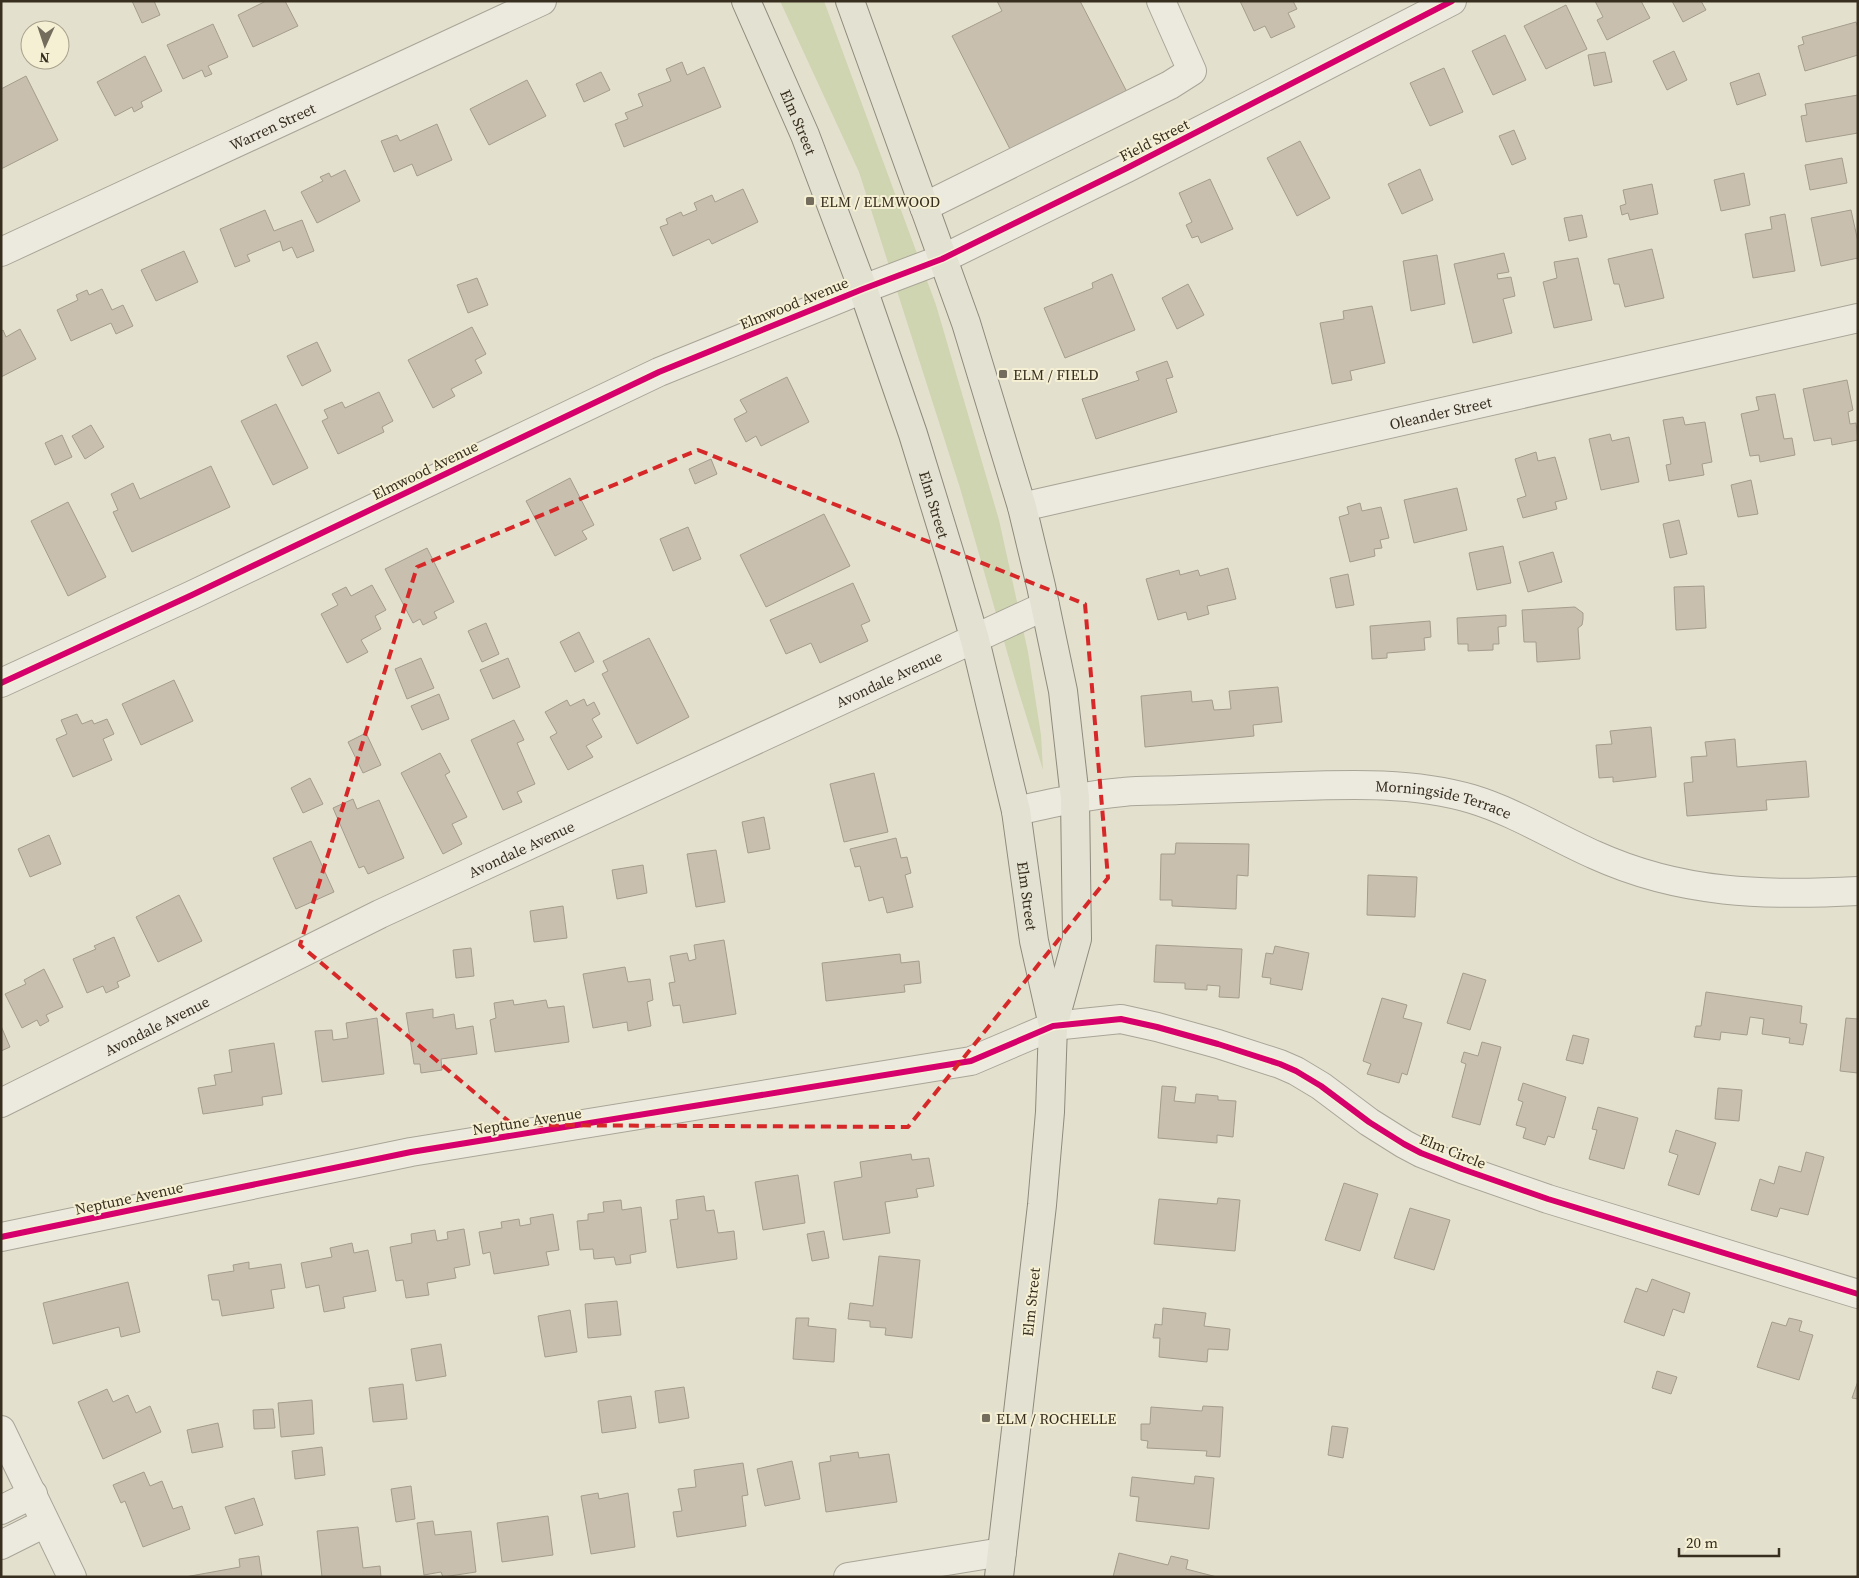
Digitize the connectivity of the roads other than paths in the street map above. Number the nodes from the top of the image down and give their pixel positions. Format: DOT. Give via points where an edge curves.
graph roads {
  1 [pos="542,1"];
  2 [pos="746,1"];
  3 [pos="850,1"];
  4 [pos="1161,1"];
  5 [pos="1452,1"];
  6 [pos="924,207"];
  7 [pos="1,252"];
  8 [pos="942,259"];
  9 [pos="863,289"];
  10 [pos="1858,318"];
  11 [pos="1022,507"];
  12 [pos="1045,606"];
  13 [pos="974,640"];
  14 [pos="1,683"];
  15 [pos="1075,798"];
  16 [pos="1016,811"];
  17 [pos="1858,890"];
  18 [pos="1053,1026"];
  19 [pos="1,1103"];
  20 [pos="1,1237"];
  21 [pos="1858,1294"];
  22 [pos="1,1430"];
  23 [pos="33,1494"];
  24 [pos="1,1510"];
  25 [pos="46,1523"];
  26 [pos="1,1545"];
  27 [pos="1000,1564"];
  28 [pos="72,1577"];
  29 [pos="848,1577"];
  1 -- 7 [label="street, Warren Street"];
  2 -- 9 [label="main road, Elm Street" via="805,135"];
  3 -- 6 [label="main road, Elm Street"];
  4 -- 6 [label="street" via="1192,71"];
  5 -- 8 [label="street, Field Street"];
  6 -- 8 [label="main road, Elm Street"];
  8 -- 9 [label="street, Field Street"];
  8 -- 11 [label="main road, Elm Street"];
  9 -- 13 [label="main road, Elm Street" via="913,434"];
  9 -- 14 [label="street, Elmwood Avenue" via="660,372"];
  10 -- 11 [label="street, Oleander Street"];
  11 -- 12 [label="main road, Elm Street"];
  12 -- 13 [label="street, Avondale Avenue"];
  12 -- 15 [label="main road, Elm Street" via="1063,691"];
  13 -- 16 [label="main road, Elm Street"];
  13 -- 19 [label="street, Avondale Avenue" via="380,914"];
  15 -- 16 [label="street, Morningside Terrace"];
  15 -- 17 [label="street, Morningside Terrace" via="1125,791 1325,786 1415,788 1490,805 1625,867 1685,883 1755,893"];
  15 -- 18 [label="main road, Elm Street" via="1077,939"];
  16 -- 18 [label="main road, Elm Street" via="1034,942"];
  18 -- 20 [label="street, Neptune Avenue" via="972,1061 411,1152"];
  18 -- 21 [label="street, Elm Circle" via="1122,1019 1280,1064 1321,1086 1398,1140 1442,1162 1548,1199"];
  18 -- 27 [label="main road, Elm Street" via="1042,1204"];
  22 -- 23 [label="street"];
  23 -- 24 [label="street"];
  23 -- 25 [label="street"];
  25 -- 26 [label="street"];
  25 -- 28 [label="street"];
  27 -- 29 [label="street"];
}
